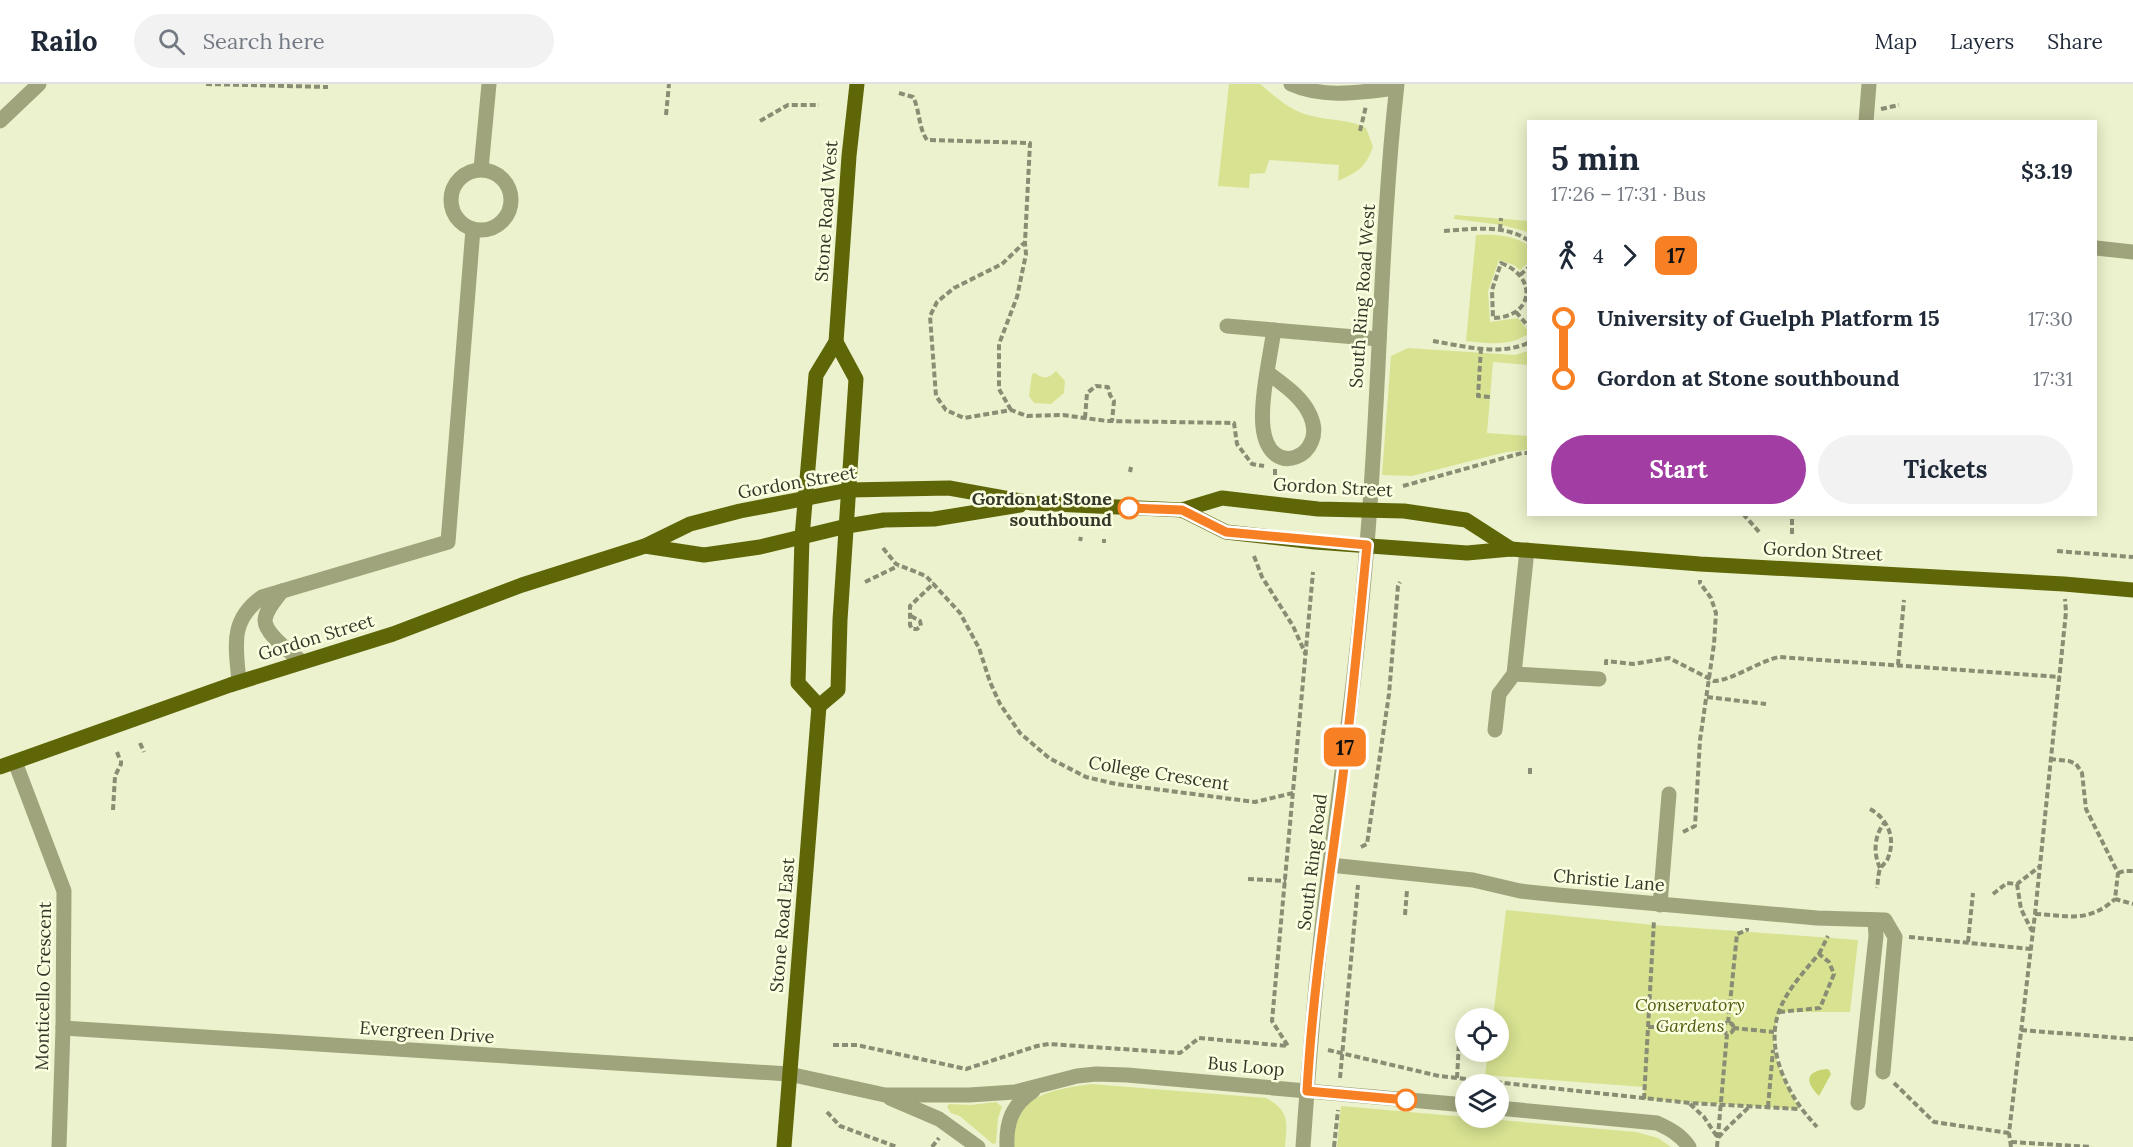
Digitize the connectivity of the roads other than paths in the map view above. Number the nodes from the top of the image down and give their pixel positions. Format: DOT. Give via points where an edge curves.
graph roads {
  1 [pos="39,84"];
  2 [pos="489,84"];
  3 [pos="857,84"];
  4 [pos="1291,84"];
  5 [pos="1869,84"];
  6 [pos="1397,86"];
  7 [pos="1320,88"];
  8 [pos="1866,120"];
  9 [pos="0,121"];
  10 [pos="481,169"];
  11 [pos="473,229"];
  12 [pos="2097,248"];
  13 [pos="2133,252"];
  14 [pos="1227,326"];
  15 [pos="1274,330"];
  16 [pos="1379,339"];
  17 [pos="836,342"];
  18 [pos="1268,373"];
  19 [pos="849,490"];
  20 [pos="805,500"];
  21 [pos="1032,503"];
  22 [pos="1182,510"];
  23 [pos="1370,510"];
  24 [pos="847,526"];
  25 [pos="801,537"];
  26 [pos="1367,545"];
  27 [pos="645,546"];
  28 [pos="1519,549"];
  29 [pos="2133,590"];
  30 [pos="282,591"];
  31 [pos="302,662"];
  32 [pos="1514,674"];
  33 [pos="1602,674"];
  34 [pos="239,682"];
  35 [pos="819,706"];
  36 [pos="1495,730"];
  37 [pos="15,762"];
  38 [pos="0,767"];
  39 [pos="1669,794"];
  40 [pos="1330,865"];
  41 [pos="1657,905"];
  42 [pos="1880,920"];
  43 [pos="63,1028"];
  44 [pos="1883,1072"];
  45 [pos="789,1074"];
  46 [pos="1058,1080"];
  47 [pos="1307,1091"];
  48 [pos="885,1095"];
  49 [pos="1858,1103"];
  50 [pos="1455,1104"];
  51 [pos="1509,1109"];
  52 [pos="59,1147"];
  53 [pos="784,1147"];
  54 [pos="978,1147"];
  55 [pos="1007,1147"];
  56 [pos="1303,1147"];
  57 [pos="1689,1147"];
  1 -- 9 [label="street"];
  2 -- 10 [label="street"];
  3 -- 17 [label="main road, Stone Road West"];
  4 -- 7 [label="street"];
  5 -- 8 [label="street"];
  6 -- 7 [label="street" via="1345,93"];
  6 -- 16 [label="street, South Ring Road West"];
  10 -- 11 [label="street" via="456,181 450,201 456,218"];
  10 -- 11 [label="street" via="501,177 511,200 503,221 484,230"];
  11 -- 30 [label="street" via="448,542"];
  12 -- 13 [label="street"];
  14 -- 15 [label="street"];
  15 -- 16 [label="street"];
  15 -- 18 [label="street"];
  16 -- 23 [label="street, South Ring Road West"];
  17 -- 19 [label="main road" via="856,379"];
  17 -- 20 [label="main road, Stone Road West" via="816,375"];
  18 -- 18 [label="street" via="1263,412 1265,438 1280,457 1294,459 1311,441 1312,420 1299,398"];
  19 -- 20 [label="main road, Gordon Street"];
  19 -- 21 [label="main road, Gordon Street" via="949,488"];
  19 -- 24 [label="main road"];
  20 -- 25 [label="main road, Stone Road West"];
  20 -- 27 [label="main road, Gordon Street" via="690,524"];
  21 -- 22 [label="main road, Gordon Street"];
  21 -- 24 [label="main road, Gordon Street" via="934,519 884,520"];
  22 -- 23 [label="main road, Gordon Street" via="1222,498 1318,509"];
  22 -- 26 [label="main road, Gordon Street" via="1226,532"];
  23 -- 26 [label="street, South Ring Road"];
  23 -- 28 [label="main road, Gordon Street" via="1466,520"];
  24 -- 25 [label="main road, Gordon Street"];
  24 -- 35 [label="main road" via="838,690"];
  25 -- 27 [label="main road, Gordon Street" via="704,555"];
  25 -- 35 [label="main road" via="798,683"];
  26 -- 28 [label="main road, Gordon Street" via="1467,553"];
  26 -- 40 [label="street, South Ring Road"];
  27 -- 31 [label="main road, Gordon Street"];
  28 -- 29 [label="main road, Gordon Street"];
  28 -- 32 [label="street"];
  30 -- 31 [label="street" via="265,620 268,632"];
  30 -- 34 [label="street" via="262,597 240,620 236,640"];
  31 -- 34 [label="main road, Gordon Street"];
  32 -- 33 [label="street"];
  32 -- 36 [label="street" via="1499,694"];
  34 -- 37 [label="main road, Gordon Street"];
  35 -- 45 [label="main road, Stone Road East"];
  37 -- 38 [label="main road, Gordon Street"];
  37 -- 43 [label="street, Monticello Crescent" via="64,891"];
  39 -- 41 [label="street"];
  40 -- 41 [label="street, Christie Lane"];
  40 -- 47 [label="street, South Ring Road"];
  41 -- 42 [label="street, Christie Lane"];
  42 -- 44 [label="street" via="1896,937"];
  42 -- 49 [label="street"];
  43 -- 45 [label="street, Evergreen Drive"];
  43 -- 52 [label="street, Monticello Crescent"];
  45 -- 48 [label="street, Bus Loop"];
  45 -- 53 [label="main road, Stone Road East"];
  46 -- 47 [label="street, Bus Loop" via="1096,1074 1127,1075"];
  46 -- 48 [label="street, Bus Loop" via="1015,1092"];
  46 -- 55 [label="street, Bus Loop" via="1033,1091 1015,1107 1009,1118"];
  47 -- 50 [label="street, Bus Loop"];
  47 -- 56 [label="street, South Ring Road"];
  48 -- 54 [label="street, Bus Loop" via="939,1119"];
  51 -- 57 [label="street" via="1657,1123 1684,1139"];
}
